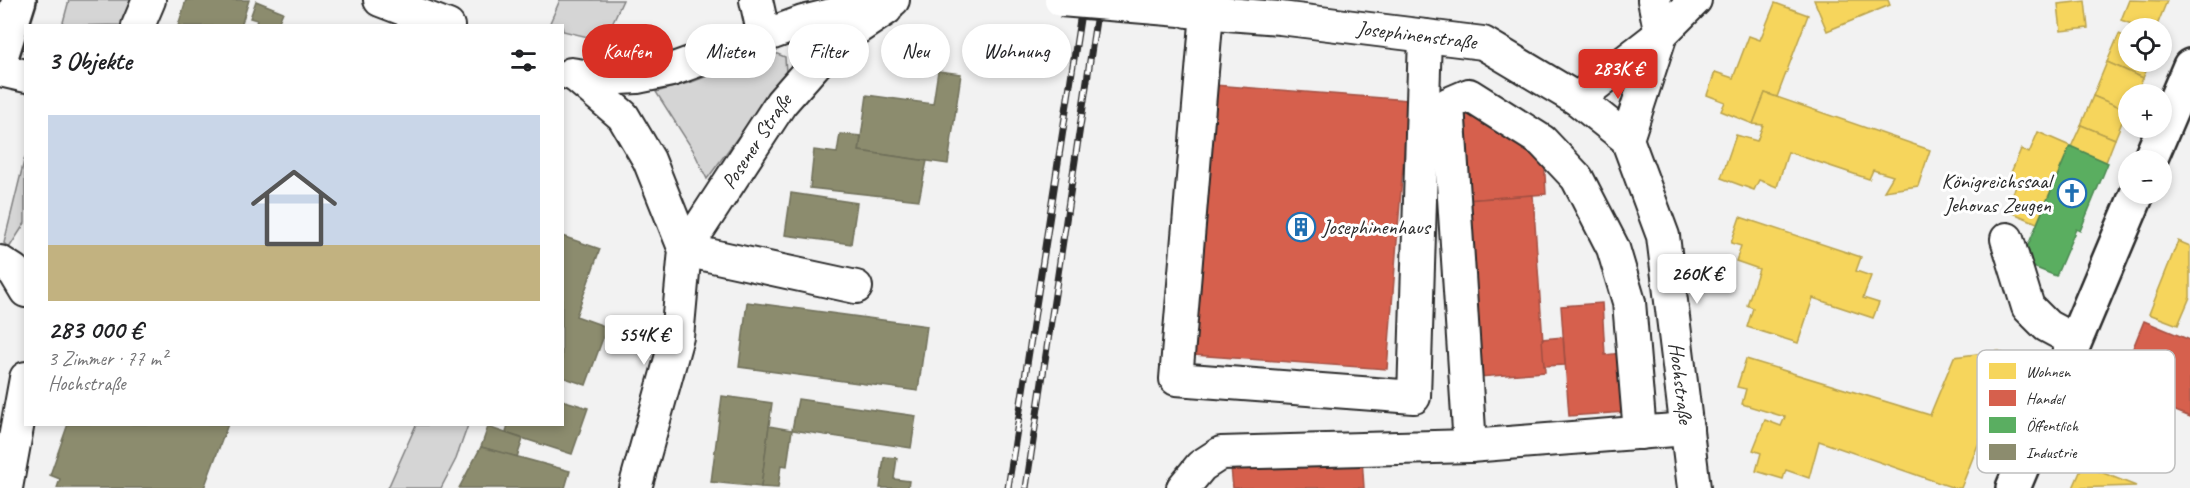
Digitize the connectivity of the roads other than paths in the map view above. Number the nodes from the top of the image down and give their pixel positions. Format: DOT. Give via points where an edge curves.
graph roads {
  1 [pos="19,0"];
  2 [pos="149,0"];
  3 [pos="380,0"];
  4 [pos="756,0"];
  5 [pos="893,0"];
  6 [pos="900,0"];
  7 [pos="1061,0"];
  8 [pos="1654,0"];
  9 [pos="1695,0"];
  10 [pos="1194,11"];
  11 [pos="139,24"];
  12 [pos="443,24"];
  13 [pos="761,24"];
  14 [pos="776,32"];
  15 [pos="1661,34"];
  16 [pos="1425,36"];
  17 [pos="0,60"];
  18 [pos="685,65"];
  19 [pos="2190,66"];
  20 [pos="0,69"];
  21 [pos="569,73"];
  22 [pos="24,75"];
  23 [pos="1577,99"];
  24 [pos="1628,139"];
  25 [pos="2154,150"];
  26 [pos="2133,204"];
  27 [pos="2007,239"];
  28 [pos="685,250"];
  29 [pos="0,262"];
  30 [pos="855,287"];
  31 [pos="24,288"];
  32 [pos="2075,341"];
  33 [pos="2071,350"];
  34 [pos="24,389"];
  35 [pos="1687,429"];
  36 [pos="1640,433"];
  37 [pos="1470,446"];
  38 [pos="2019,473"];
  39 [pos="6,488"];
  40 [pos="634,488"];
  41 [pos="1183,488"];
  42 [pos="1694,488"];
  43 [pos="2013,488"];
  1 -- 17 [label="main road"];
  2 -- 11 [label="street"];
  3 -- 12 [label="street"];
  4 -- 13 [label="street"];
  5 -- 14 [label="street"];
  6 -- 28 [label="street, Posener Straße" via="832,45 781,103"];
  7 -- 10 [label="street, Josephinenstraße, bridge"];
  8 -- 15 [label="street"];
  9 -- 15 [label="street"];
  10 -- 16 [label="street, Josephinenstraße"];
  10 -- 16 [label="street" via="1176,379 1414,397"];
  15 -- 23 [label="street"];
  15 -- 24 [label="street"];
  16 -- 23 [label="street, Josephinenstraße" via="1483,43"];
  18 -- 21 [label="street" via="637,77"];
  19 -- 25 [label="main road"];
  20 -- 22 [label="street"];
  21 -- 28 [label="street, Posener Straße" via="623,116 650,160"];
  23 -- 24 [label="street"];
  24 -- 35 [label="street, Hochstraße" via="1663,236"];
  26 -- 32 [label="main road"];
  27 -- 32 [label="street" via="2028,307 2047,326"];
  28 -- 30 [label="street"];
  28 -- 40 [label="street, Posener Straße" via="677,337"];
  29 -- 31 [label="street" via="14,271"];
  32 -- 33 [label="main road"];
  34 -- 39 [label="street"];
  35 -- 36 [label="street"];
  35 -- 42 [label="street, Hochstraße"];
  36 -- 37 [label="street"];
  36 -- 37 [label="street" via="1629,302 1613,248 1577,178 1542,141 1469,95 1448,104"];
  37 -- 41 [label="street" via="1221,453 1201,466"];
  38 -- 43 [label="main road"];
}
